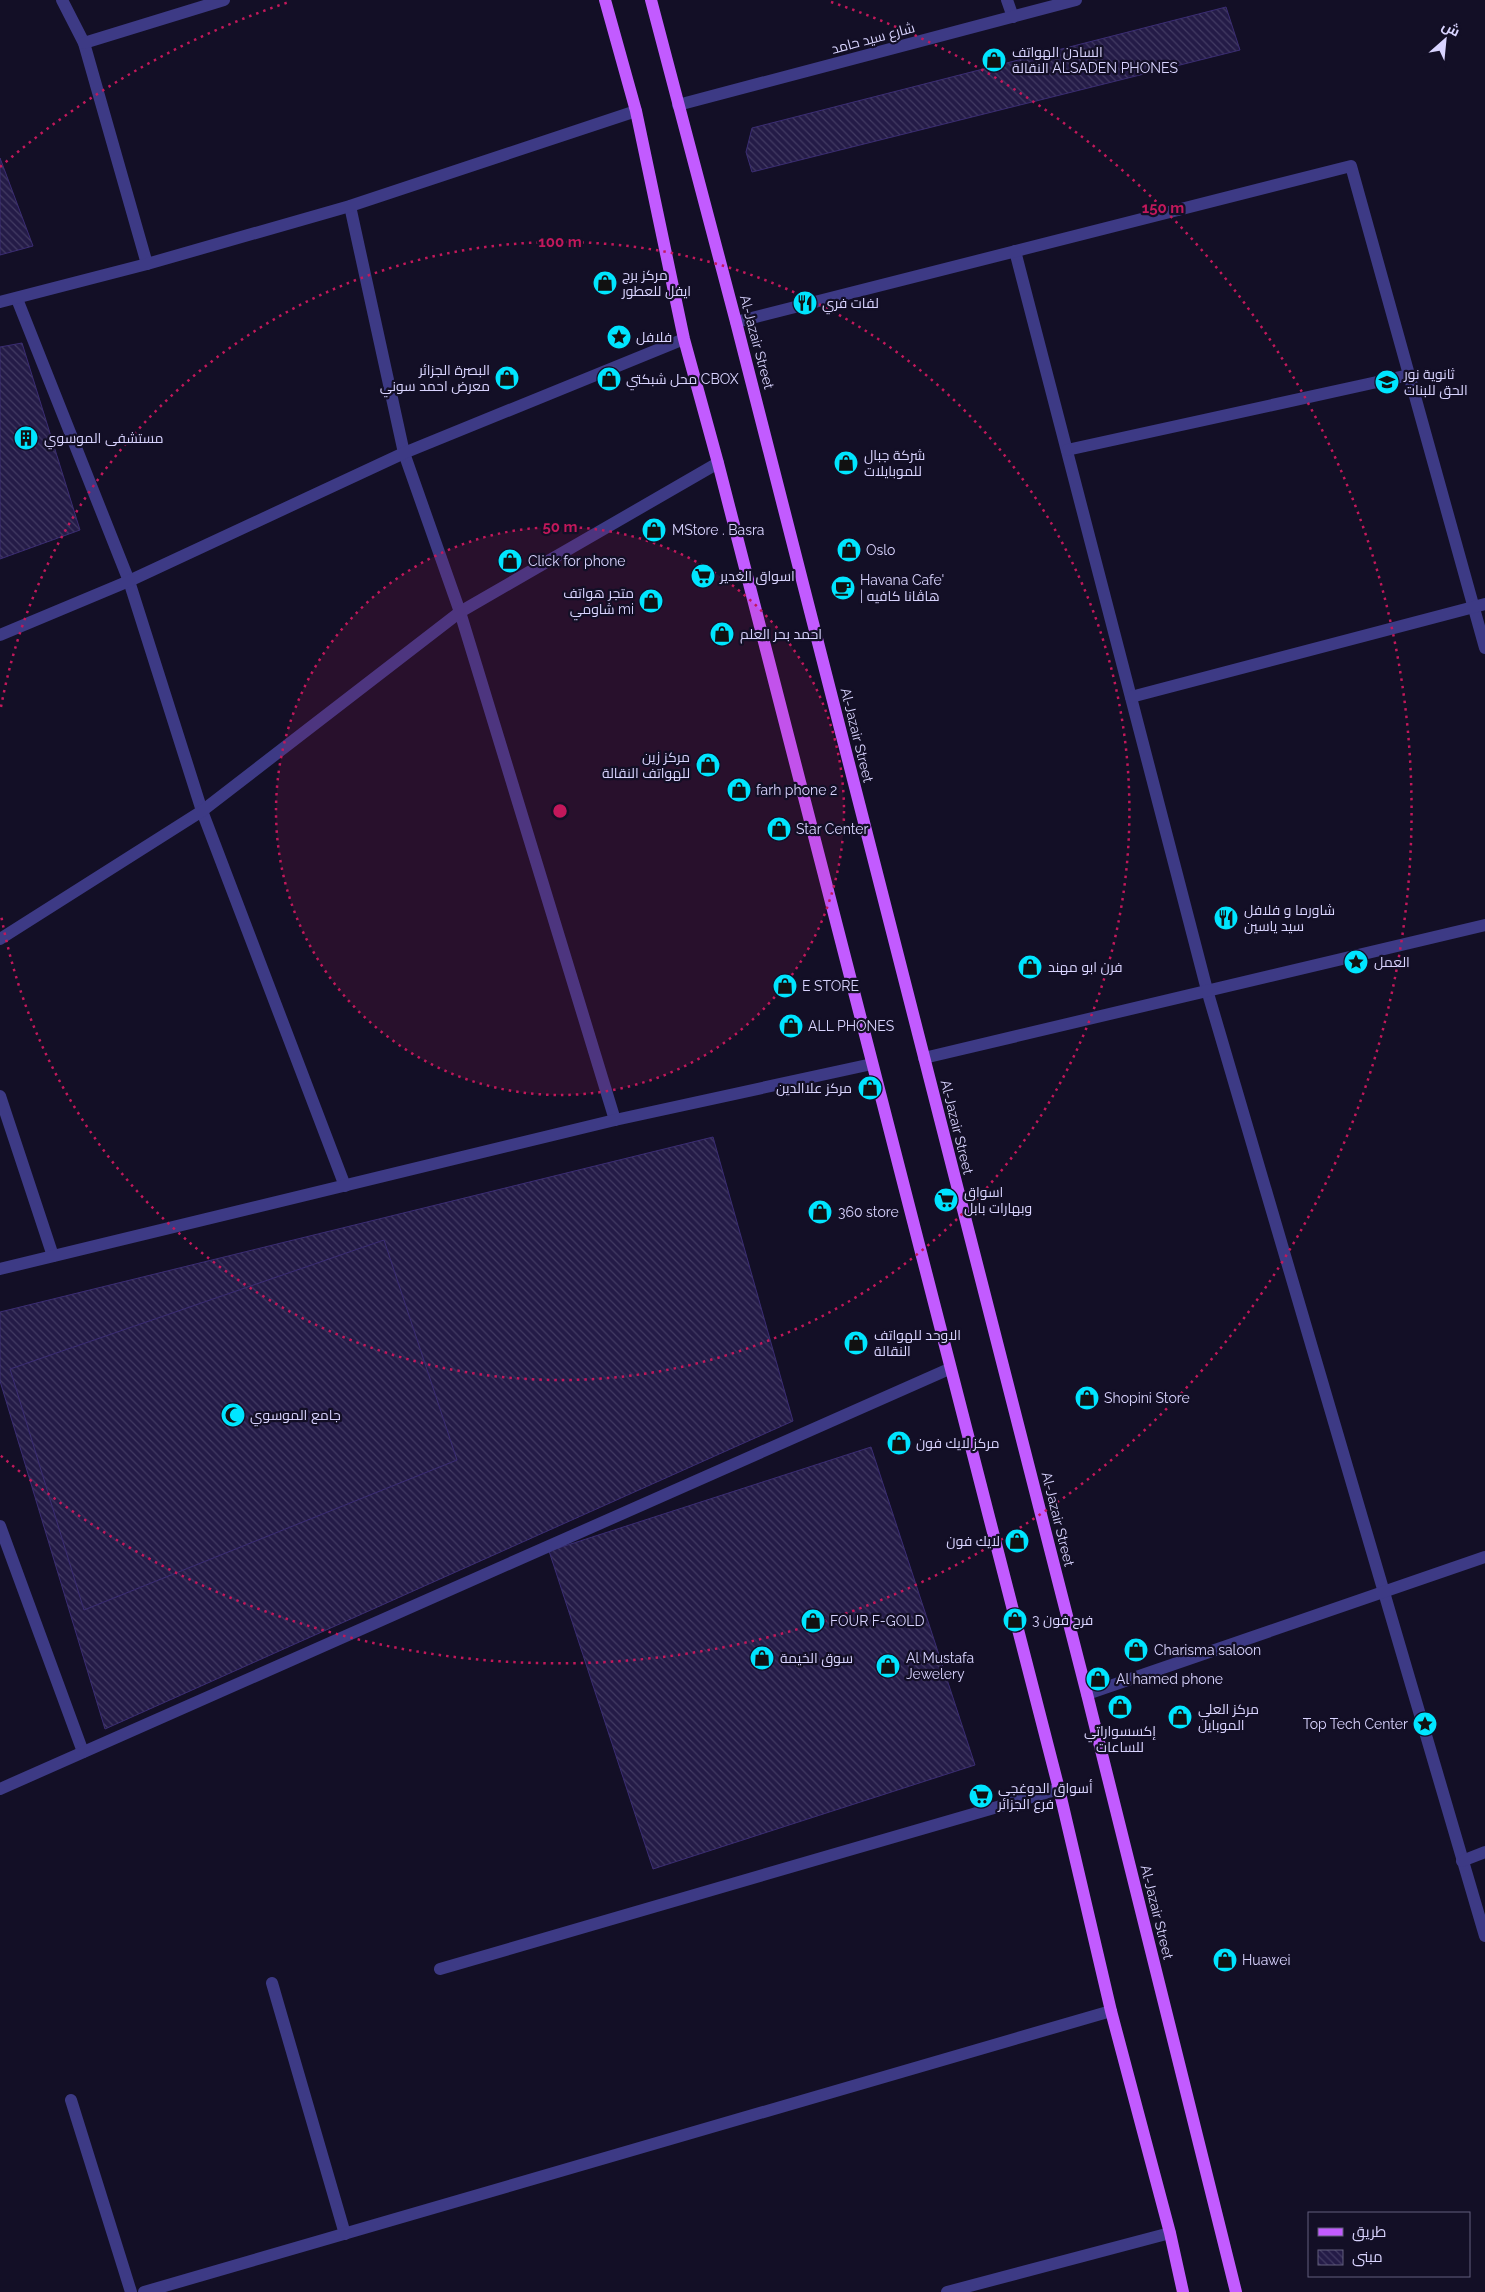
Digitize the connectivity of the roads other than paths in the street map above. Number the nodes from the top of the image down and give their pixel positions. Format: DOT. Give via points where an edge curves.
graph roads {
  1 [pos="62,0"];
  2 [pos="224,0"];
  3 [pos="605,0"];
  4 [pos="651,0"];
  5 [pos="1007,0"];
  6 [pos="1076,0"];
  7 [pos="1013,17"];
  8 [pos="84,43"];
  9 [pos="678,105"];
  10 [pos="636,111"];
  11 [pos="350,206"];
  12 [pos="1015,251"];
  13 [pos="147,264"];
  14 [pos="18,299"];
  15 [pos="0,302"];
  16 [pos="736,322"];
  17 [pos="684,339"];
  18 [pos="1409,375"];
  19 [pos="1067,450"];
  20 [pos="404,453"];
  21 [pos="718,463"];
  22 [pos="129,581"];
  23 [pos="1479,606"];
  24 [pos="460,612"];
  25 [pos="0,635"];
  26 [pos="1485,648"];
  27 [pos="1131,697"];
  28 [pos="202,812"];
  29 [pos="1485,925"];
  30 [pos="0,939"];
  31 [pos="1207,990"];
  32 [pos="924,1058"];
  33 [pos="872,1064"];
  34 [pos="0,1096"];
  35 [pos="614,1120"];
  36 [pos="345,1186"];
  37 [pos="53,1256"];
  38 [pos="0,1269"];
  39 [pos="949,1369"];
  40 [pos="0,1526"];
  41 [pos="1485,1557"];
  42 [pos="1384,1592"];
  43 [pos="1087,1694"];
  44 [pos="83,1752"];
  45 [pos="0,1789"];
  46 [pos="1059,1789"];
  47 [pos="1485,1852"];
  48 [pos="1462,1861"];
  49 [pos="1485,1936"];
  50 [pos="440,1969"];
  51 [pos="272,1983"];
  52 [pos="1111,2011"];
  53 [pos="71,2100"];
  54 [pos="1170,2233"];
  55 [pos="346,2234"];
  56 [pos="131,2292"];
  57 [pos="144,2292"];
  58 [pos="948,2292"];
  59 [pos="1183,2292"];
  60 [pos="1236,2292"];
  1 -- 8 [label="street"];
  2 -- 8 [label="street"];
  3 -- 10 [label="main road"];
  4 -- 9 [label="main road, Al-Jazair Street"];
  5 -- 7 [label="street"];
  6 -- 7 [label="street, شارع سيد حامد"];
  7 -- 9 [label="street, شارع سيد حامد"];
  8 -- 13 [label="street"];
  9 -- 16 [label="main road, Al-Jazair Street"];
  10 -- 11 [label="street"];
  10 -- 17 [label="main road"];
  11 -- 13 [label="street"];
  11 -- 20 [label="street"];
  12 -- 16 [label="street"];
  12 -- 18 [label="street" via="1351,166"];
  12 -- 19 [label="street"];
  13 -- 14 [label="street"];
  14 -- 15 [label="street"];
  14 -- 22 [label="street"];
  16 -- 32 [label="main road, Al-Jazair Street"];
  17 -- 20 [label="street"];
  17 -- 21 [label="main road"];
  18 -- 19 [label="street"];
  18 -- 23 [label="street"];
  19 -- 27 [label="street"];
  20 -- 22 [label="street"];
  20 -- 24 [label="street"];
  21 -- 24 [label="street"];
  21 -- 33 [label="main road"];
  22 -- 25 [label="street"];
  22 -- 28 [label="street"];
  23 -- 26 [label="street"];
  23 -- 27 [label="street"];
  24 -- 28 [label="street"];
  24 -- 35 [label="street"];
  27 -- 31 [label="street"];
  28 -- 30 [label="street"];
  28 -- 36 [label="street"];
  29 -- 31 [label="street"];
  31 -- 32 [label="street"];
  31 -- 42 [label="street"];
  32 -- 43 [label="main road, Al-Jazair Street"];
  33 -- 35 [label="street"];
  33 -- 39 [label="main road"];
  34 -- 37 [label="street"];
  35 -- 36 [label="street"];
  36 -- 37 [label="street"];
  37 -- 38 [label="street"];
  39 -- 44 [label="street"];
  39 -- 46 [label="main road"];
  40 -- 44 [label="street"];
  41 -- 42 [label="street"];
  42 -- 43 [label="street"];
  42 -- 48 [label="street"];
  43 -- 60 [label="main road, Al-Jazair Street"];
  44 -- 45 [label="street"];
  46 -- 50 [label="street"];
  46 -- 52 [label="main road"];
  47 -- 48 [label="street"];
  48 -- 49 [label="street"];
  51 -- 55 [label="street"];
  52 -- 54 [label="main road"];
  52 -- 55 [label="street"];
  53 -- 56 [label="street"];
  54 -- 58 [label="street"];
  54 -- 59 [label="main road"];
  55 -- 57 [label="street"];
}
